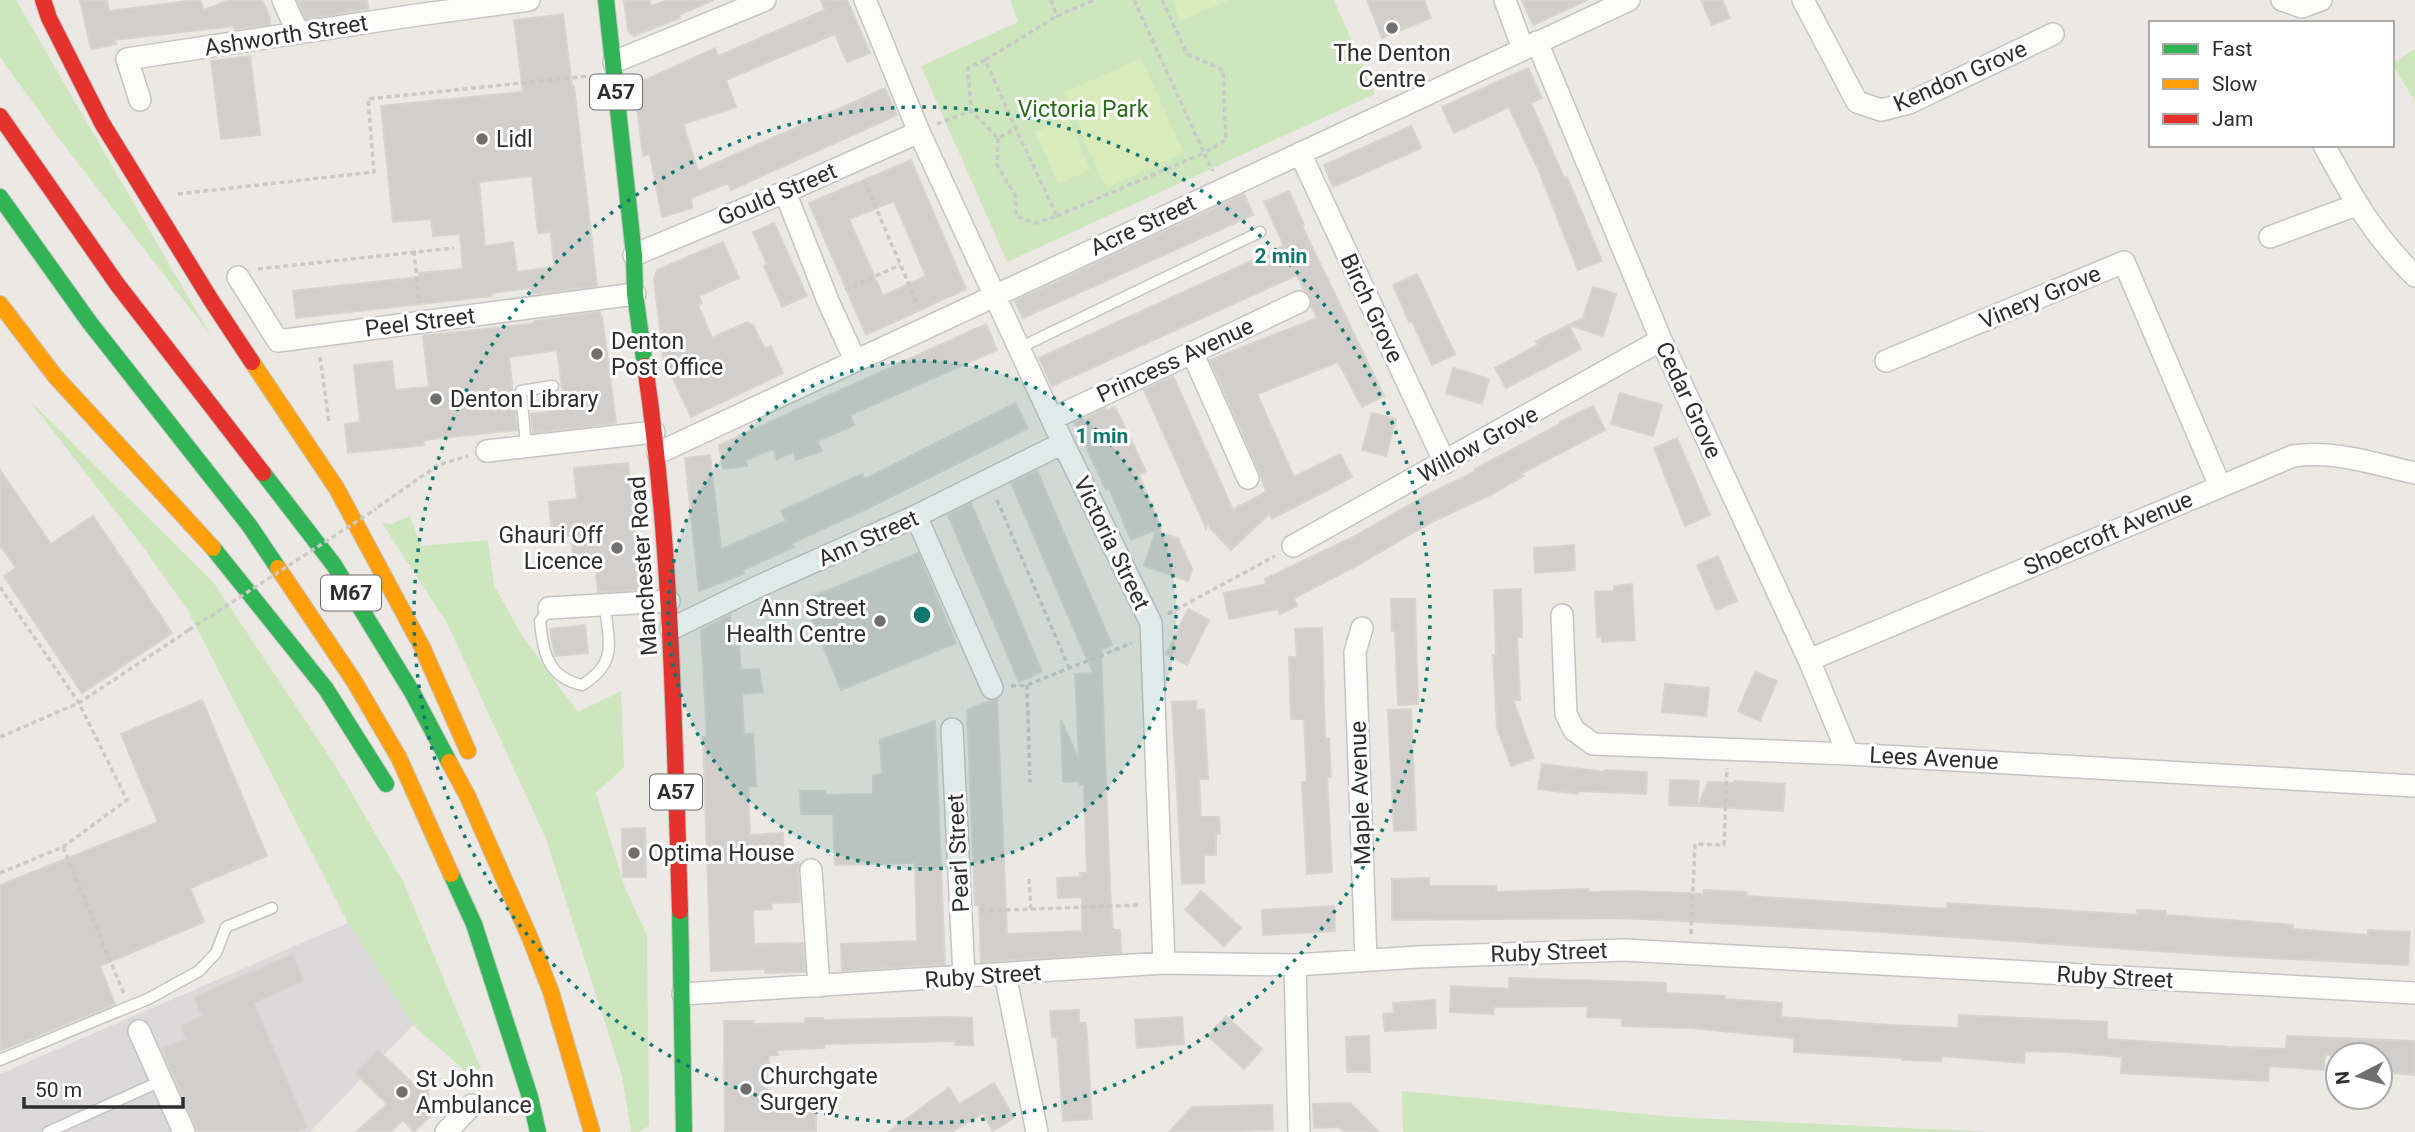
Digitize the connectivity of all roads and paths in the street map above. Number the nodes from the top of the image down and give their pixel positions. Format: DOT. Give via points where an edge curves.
graph roads {
  1 [pos="45,0"];
  2 [pos="283,0"];
  3 [pos="529,0"];
  4 [pos="606,0"];
  5 [pos="765,0"];
  6 [pos="865,0"];
  7 [pos="1051,0"];
  8 [pos="1094,0"];
  9 [pos="1134,0"];
  10 [pos="1162,0"];
  11 [pos="1505,0"];
  12 [pos="1629,0"];
  13 [pos="1802,0"];
  14 [pos="2282,0"];
  15 [pos="2321,0"];
  16 [pos="416,7"];
  17 [pos="1057,16"];
  18 [pos="298,33"];
  19 [pos="2053,34"];
  20 [pos="1530,46"];
  21 [pos="985,60"];
  22 [pos="614,68"];
  23 [pos="140,100"];
  24 [pos="971,111"];
  25 [pos="0,116"];
  26 [pos="1016,129"];
  27 [pos="919,132"];
  28 [pos="998,138"];
  29 [pos="2325,147"];
  30 [pos="1204,153"];
  31 [pos="1300,153"];
  32 [pos="855,161"];
  33 [pos="785,192"];
  34 [pos="176,194"];
  35 [pos="0,197"];
  36 [pos="2356,205"];
  37 [pos="1057,216"];
  38 [pos="1260,232"];
  39 [pos="2270,237"];
  40 [pos="454,248"];
  41 [pos="414,251"];
  42 [pos="634,255"];
  43 [pos="901,265"];
  44 [pos="245,273"];
  45 [pos="2415,276"];
  46 [pos="635,294"];
  47 [pos="995,295"];
  48 [pos="827,298"];
  49 [pos="1299,302"];
  50 [pos="0,303"];
  51 [pos="422,322"];
  52 [pos="927,326"];
  53 [pos="317,336"];
  54 [pos="1661,340"];
  55 [pos="1019,348"];
  56 [pos="1192,352"];
  57 [pos="855,360"];
  58 [pos="1886,361"];
  59 [pos="553,386"];
  60 [pos="1052,419"];
  61 [pos="329,425"];
  62 [pos="656,442"];
  63 [pos="1063,443"];
  64 [pos="526,446"];
  65 [pos="487,451"];
  66 [pos="1445,463"];
  67 [pos="2415,473"];
  68 [pos="1248,478"];
  69 [pos="988,480"];
  70 [pos="2220,486"];
  71 [pos="916,516"];
  72 [pos="1293,546"];
  73 [pos="0,587"];
  74 [pos="669,601"];
  75 [pos="605,604"];
  76 [pos="550,608"];
  77 [pos="1562,615"];
  78 [pos="1362,628"];
  79 [pos="671,629"];
  80 [pos="1151,629"];
  81 [pos="1809,660"];
  82 [pos="1069,668"];
  83 [pos="1027,685"];
  84 [pos="992,688"];
  85 [pos="79,703"];
  86 [pos="952,729"];
  87 [pos="0,737"];
  88 [pos="1728,748"];
  89 [pos="1848,754"];
  90 [pos="477,770"];
  91 [pos="1030,782"];
  92 [pos="2415,786"];
  93 [pos="393,795"];
  94 [pos="485,796"];
  95 [pos="408,818"];
  96 [pos="63,847"];
  97 [pos="811,870"];
  98 [pos="0,873"];
  99 [pos="1029,879"];
  100 [pos="1161,904"];
  101 [pos="272,908"];
  102 [pos="1031,909"];
  103 [pos="961,912"];
  104 [pos="474,924"];
  105 [pos="530,938"];
  106 [pos="1690,954"];
  107 [pos="1366,959"];
  108 [pos="1164,963"];
  109 [pos="1295,965"];
  110 [pos="1004,974"];
  111 [pos="964,978"];
  112 [pos="819,986"];
  113 [pos="2415,993"];
  114 [pos="124,994"];
  115 [pos="683,994"];
  116 [pos="139,1031"];
  117 [pos="0,1060"];
  118 [pos="161,1081"];
  119 [pos="472,1105"];
  120 [pos="48,1132"];
  121 [pos="184,1132"];
  122 [pos="446,1132"];
  123 [pos="538,1132"];
  124 [pos="592,1132"];
  125 [pos="684,1132"];
  126 [pos="1037,1132"];
  127 [pos="1299,1132"];
  1 -- 90 [label="main road, M67" via="49,18 109,135 211,300 337,489 422,648"];
  2 -- 18 [label="street"];
  3 -- 16 [label="street, Ashworth Street"];
  4 -- 22 [label="main road, Manchester Road / A57"];
  5 -- 22 [label="street"];
  6 -- 27 [label="street, Victoria Street"];
  7 -- 17 [label="path"];
  8 -- 17 [label="path"];
  9 -- 30 [label="path"];
  10 -- 30 [label="path" via="1187,54 1223,69 1226,140"];
  11 -- 20 [label="street, Cedar Grove"];
  12 -- 20 [label="street, Acre Street"];
  13 -- 19 [label="street, Kendon Grove" via="1857,102 1881,110 1909,103"];
  14 -- 15 [label="street" via="2302,7"];
  16 -- 18 [label="street, Ashworth Street"];
  17 -- 21 [label="path"];
  18 -- 23 [label="street, Ashworth Street" via="127,60"];
  20 -- 31 [label="street, Acre Street"];
  20 -- 54 [label="street, Cedar Grove"];
  21 -- 24 [label="path" via="968,68"];
  21 -- 26 [label="path"];
  22 -- 34 [label="path" via="368,99 374,172"];
  22 -- 42 [label="main road, Manchester Road / A57"];
  24 -- 27 [label="path"];
  24 -- 28 [label="path"];
  25 -- 105 [label="main road, M67" via="117,284 334,565 412,692 467,795"];
  26 -- 28 [label="path"];
  26 -- 37 [label="path"];
  27 -- 32 [label="street, Gould Street"];
  27 -- 47 [label="street, Victoria Street"];
  28 -- 37 [label="path" via="997,165 1015,195 1016,216 1035,223"];
  29 -- 36 [label="street"];
  30 -- 37 [label="path"];
  31 -- 47 [label="street, Acre Street"];
  31 -- 66 [label="street, Birch Grove"];
  32 -- 33 [label="street, Gould Street"];
  32 -- 43 [label="path"];
  33 -- 42 [label="street, Gould Street"];
  33 -- 48 [label="street"];
  35 -- 104 [label="main road, M67" via="90,323 249,525 354,681 399,758"];
  36 -- 39 [label="street"];
  36 -- 45 [label="street"];
  38 -- 55 [label="lane"];
  40 -- 41 [label="path"];
  41 -- 44 [label="path"];
  41 -- 51 [label="path"];
  42 -- 46 [label="main road, Manchester Road / A57"];
  43 -- 48 [label="path"];
  43 -- 52 [label="path"];
  44 -- 53 [label="street, Peel Street" via="278,341"];
  46 -- 51 [label="street, Peel Street"];
  46 -- 62 [label="main road, Manchester Road / A57"];
  47 -- 52 [label="street, Acre Street"];
  47 -- 55 [label="street, Victoria Street"];
  48 -- 57 [label="street"];
  49 -- 56 [label="street, Princess Avenue"];
  50 -- 93 [label="main road" via="55,376 218,552 326,689"];
  51 -- 53 [label="street, Peel Street"];
  52 -- 57 [label="street, Acre Street"];
  53 -- 61 [label="path"];
  54 -- 66 [label="street, Willow Grove"];
  54 -- 81 [label="street, Cedar Grove"];
  55 -- 60 [label="street, Victoria Street"];
  56 -- 60 [label="street, Princess Avenue"];
  56 -- 68 [label="street"];
  57 -- 62 [label="street, Acre Street"];
  58 -- 70 [label="street, Vinery Grove" via="2124,262"];
  59 -- 64 [label="lane" via="521,391"];
  60 -- 63 [label="street, Victoria Street"];
  62 -- 64 [label="street, Acre Street"];
  62 -- 74 [label="main road, Manchester Road / A57"];
  63 -- 69 [label="street, Ann Street"];
  63 -- 80 [label="street, Victoria Street"];
  64 -- 65 [label="street, Acre Street"];
  65 -- 85 [label="path, bridge" via="438,465"];
  66 -- 72 [label="street, Willow Grove"];
  67 -- 70 [label="street, Shoecroft Avenue" via="2315,453 2269,464"];
  69 -- 71 [label="street, Ann Street"];
  69 -- 82 [label="path"];
  70 -- 81 [label="street, Shoecroft Avenue"];
  71 -- 79 [label="street, Ann Street"];
  71 -- 84 [label="street"];
  72 -- 80 [label="path"];
  73 -- 85 [label="path"];
  74 -- 75 [label="street"];
  74 -- 79 [label="main road, Manchester Road / A57"];
  75 -- 76 [label="street"];
  75 -- 76 [label="lane" via="605,666 582,685 568,682 551,667 545,654 540,621"];
  77 -- 88 [label="street, Lees Avenue" via="1566,713 1574,730 1593,744"];
  78 -- 107 [label="street, Maple Avenue" via="1355,652"];
  79 -- 115 [label="main road, Manchester Road / A57"];
  80 -- 82 [label="path"];
  80 -- 100 [label="street, Victoria Street"];
  81 -- 89 [label="street, Cedar Grove"];
  82 -- 83 [label="path"];
  83 -- 84 [label="path"];
  83 -- 91 [label="path"];
  85 -- 87 [label="path"];
  85 -- 96 [label="path" via="127,800"];
  86 -- 103 [label="street, Pearl Street"];
  88 -- 89 [label="street, Lees Avenue"];
  88 -- 106 [label="path" via="1724,845 1695,844"];
  89 -- 92 [label="street, Lees Avenue"];
  94 -- 105 [label="main road, M67"];
  95 -- 104 [label="main road, M67"];
  96 -- 98 [label="path"];
  96 -- 114 [label="path"];
  97 -- 112 [label="street"];
  99 -- 102 [label="path"];
  100 -- 102 [label="path"];
  100 -- 108 [label="street, Victoria Street"];
  101 -- 117 [label="lane, bridge" via="226,927 216,953 199,971 148,999"];
  102 -- 103 [label="path"];
  103 -- 111 [label="street, Pearl Street"];
  104 -- 123 [label="main road, M67"];
  105 -- 124 [label="main road, M67" via="551,992"];
  106 -- 107 [label="street, Ruby Street" via="1624,950"];
  106 -- 113 [label="street, Ruby Street"];
  107 -- 109 [label="street, Ruby Street"];
  108 -- 109 [label="street, Ruby Street"];
  108 -- 110 [label="street, Ruby Street"];
  109 -- 127 [label="street"];
  110 -- 111 [label="street, Ruby Street"];
  110 -- 126 [label="street"];
  111 -- 112 [label="street, Ruby Street"];
  112 -- 115 [label="street, Ruby Street"];
  115 -- 125 [label="main road, Manchester Road / A57"];
  116 -- 118 [label="street"];
  118 -- 120 [label="lane"];
  118 -- 121 [label="street"];
  119 -- 122 [label="street"];
}
